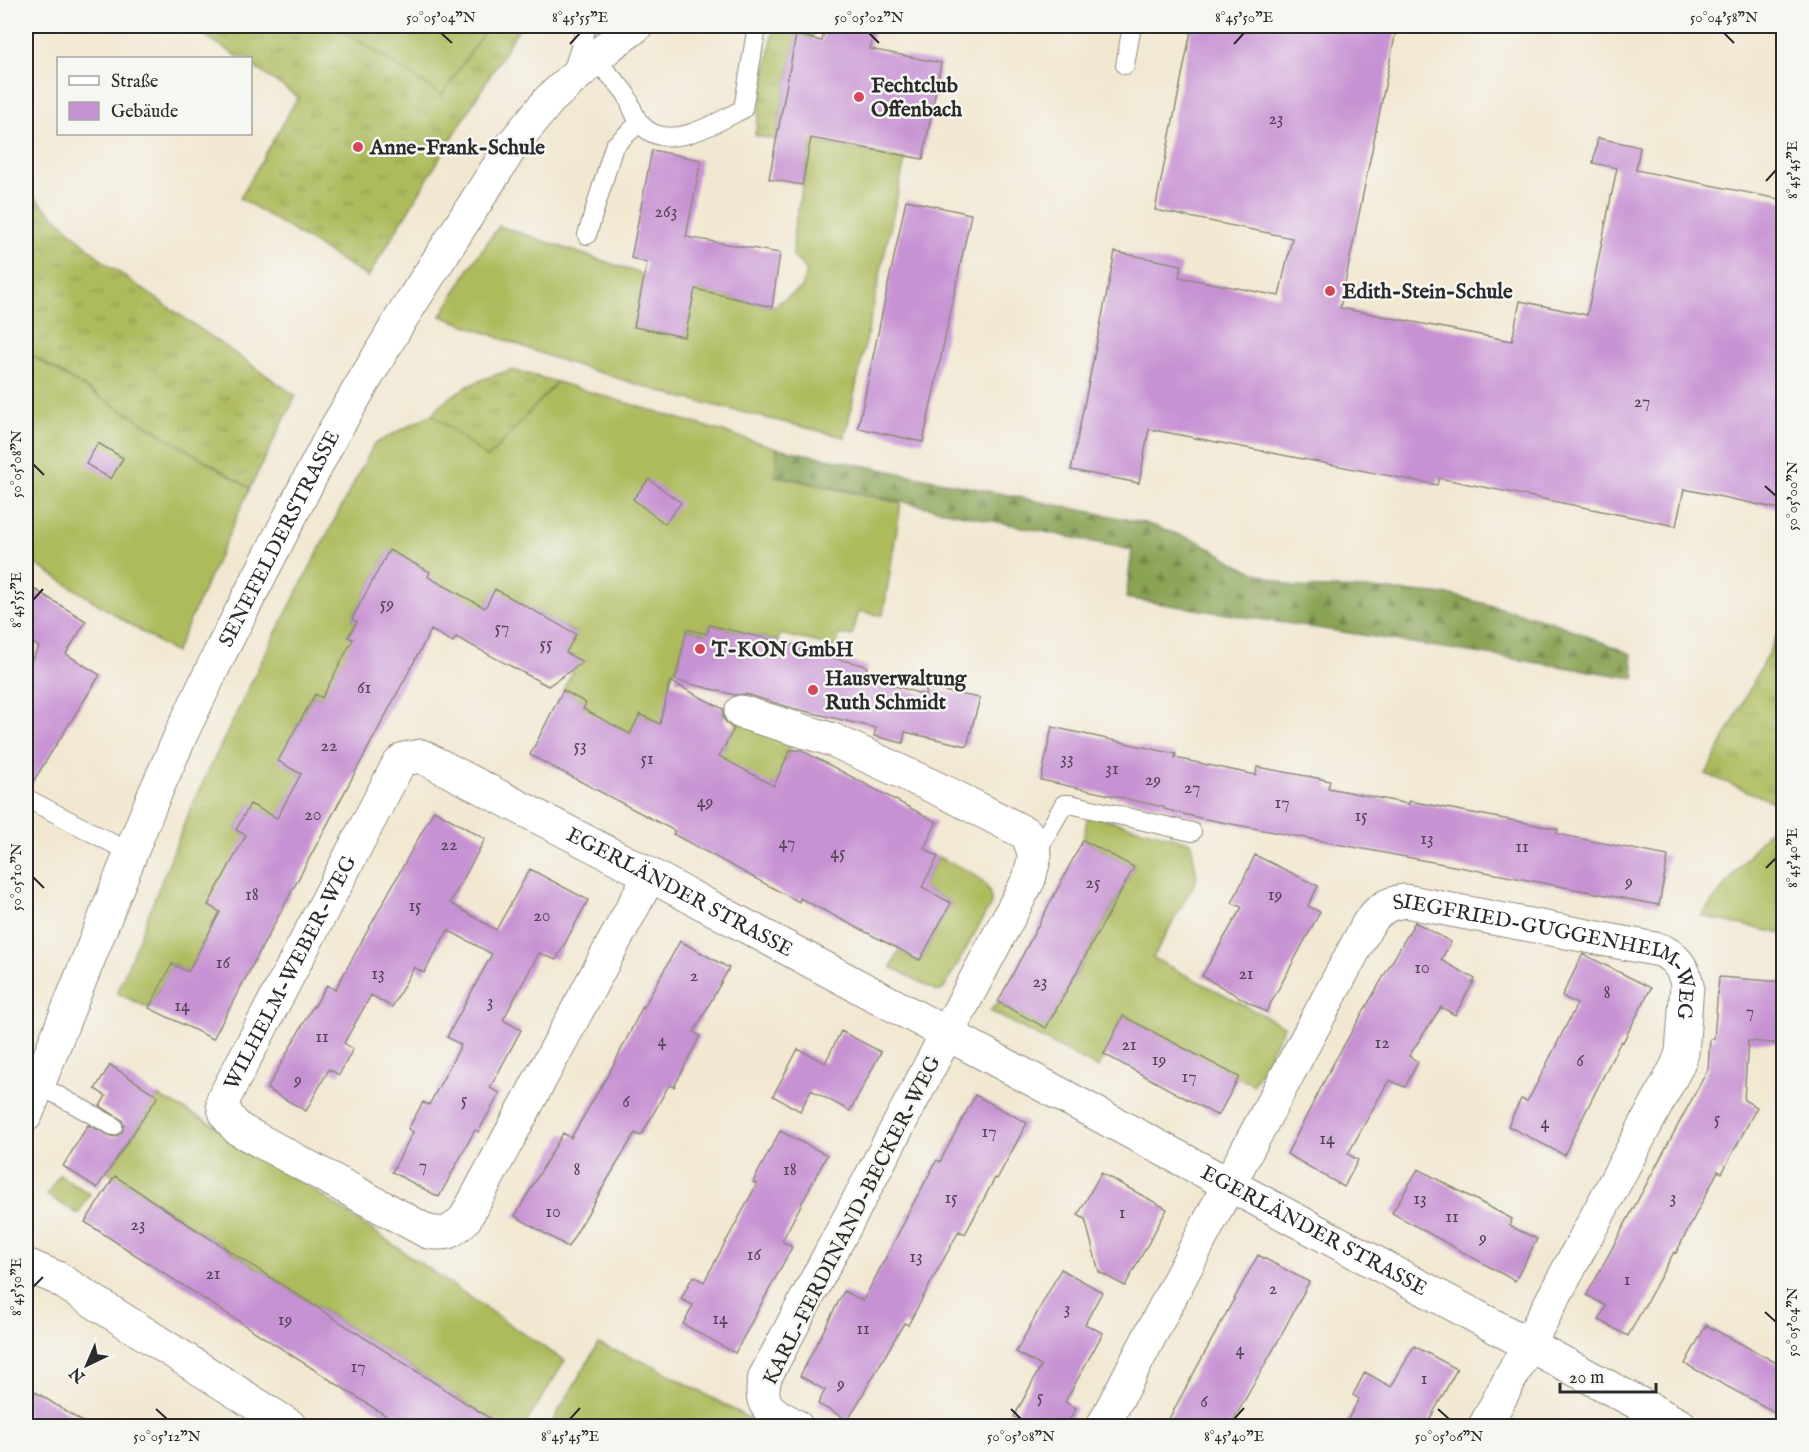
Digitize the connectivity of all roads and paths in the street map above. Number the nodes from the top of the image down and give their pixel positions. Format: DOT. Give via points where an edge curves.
graph roads {
  1 [pos="587,26"];
  2 [pos="636,26"];
  3 [pos="757,26"];
  4 [pos="1132,26"];
  5 [pos="594,59"];
  6 [pos="1125,65"];
  7 [pos="568,81"];
  8 [pos="639,123"];
  9 [pos="587,235"];
  10 [pos="741,712"];
  11 [pos="412,757"];
  12 [pos="26,798"];
  13 [pos="1192,832"];
  14 [pos="131,853"];
  15 [pos="1035,855"];
  16 [pos="650,875"];
  17 [pos="947,1034"];
  18 [pos="32,1081"];
  19 [pos="26,1115"];
  20 [pos="112,1126"];
  21 [pos="1229,1184"];
  22 [pos="26,1265"];
  23 [pos="1528,1345"];
  24 [pos="290,1426"];
  25 [pos="796,1426"];
  26 [pos="1103,1426"];
  27 [pos="1485,1426"];
  28 [pos="1681,1426"];
  1 -- 7 [label="lane"];
  2 -- 5 [label="street, SENEFELDERSTRASSE"];
  3 -- 8 [label="lane" via="742,109 704,129 671,137 654,134"];
  4 -- 6 [label="lane"];
  5 -- 7 [label="street, SENEFELDERSTRASSE"];
  5 -- 8 [label="lane" via="624,91"];
  7 -- 14 [label="street, SENEFELDERSTRASSE" via="531,120 507,153 332,435 215,663"];
  8 -- 9 [label="lane" via="614,146"];
  10 -- 15 [label="street" via="833,740 951,795 1027,834"];
  11 -- 16 [label="street, EGERLÄNDER STRASSE" via="421,756 450,770"];
  11 -- 16 [label="street, WILHELM-WEBER-WEG" via="398,765 223,1100 223,1109 238,1129 428,1232 454,1231 465,1219"];
  12 -- 14 [label="lane"];
  13 -- 15 [label="lane" via="1064,804"];
  14 -- 18 [label="street, SENEFELDERSTRASSE"];
  15 -- 17 [label="street" via="1029,879"];
  16 -- 17 [label="street, EGERLÄNDER STRASSE"];
  17 -- 21 [label="street, EGERLÄNDER STRASSE"];
  17 -- 25 [label="street, KARL-FERDINAND-BECKER-WEG" via="765,1377 761,1390 768,1409"];
  18 -- 19 [label="street, SENEFELDERSTRASSE"];
  18 -- 20 [label="lane"];
  21 -- 23 [label="street, EGERLÄNDER STRASSE"];
  21 -- 23 [label="street, SIEGFRIED-GUGGENHEIM-WEG" via="1368,924 1392,902 1420,903 1670,954 1685,974 1687,985 1682,1053"];
  21 -- 26 [label="street"];
  22 -- 24 [label="street" via="57,1278"];
  23 -- 27 [label="street"];
  23 -- 28 [label="street, EGERLÄNDER STRASSE"];
}
